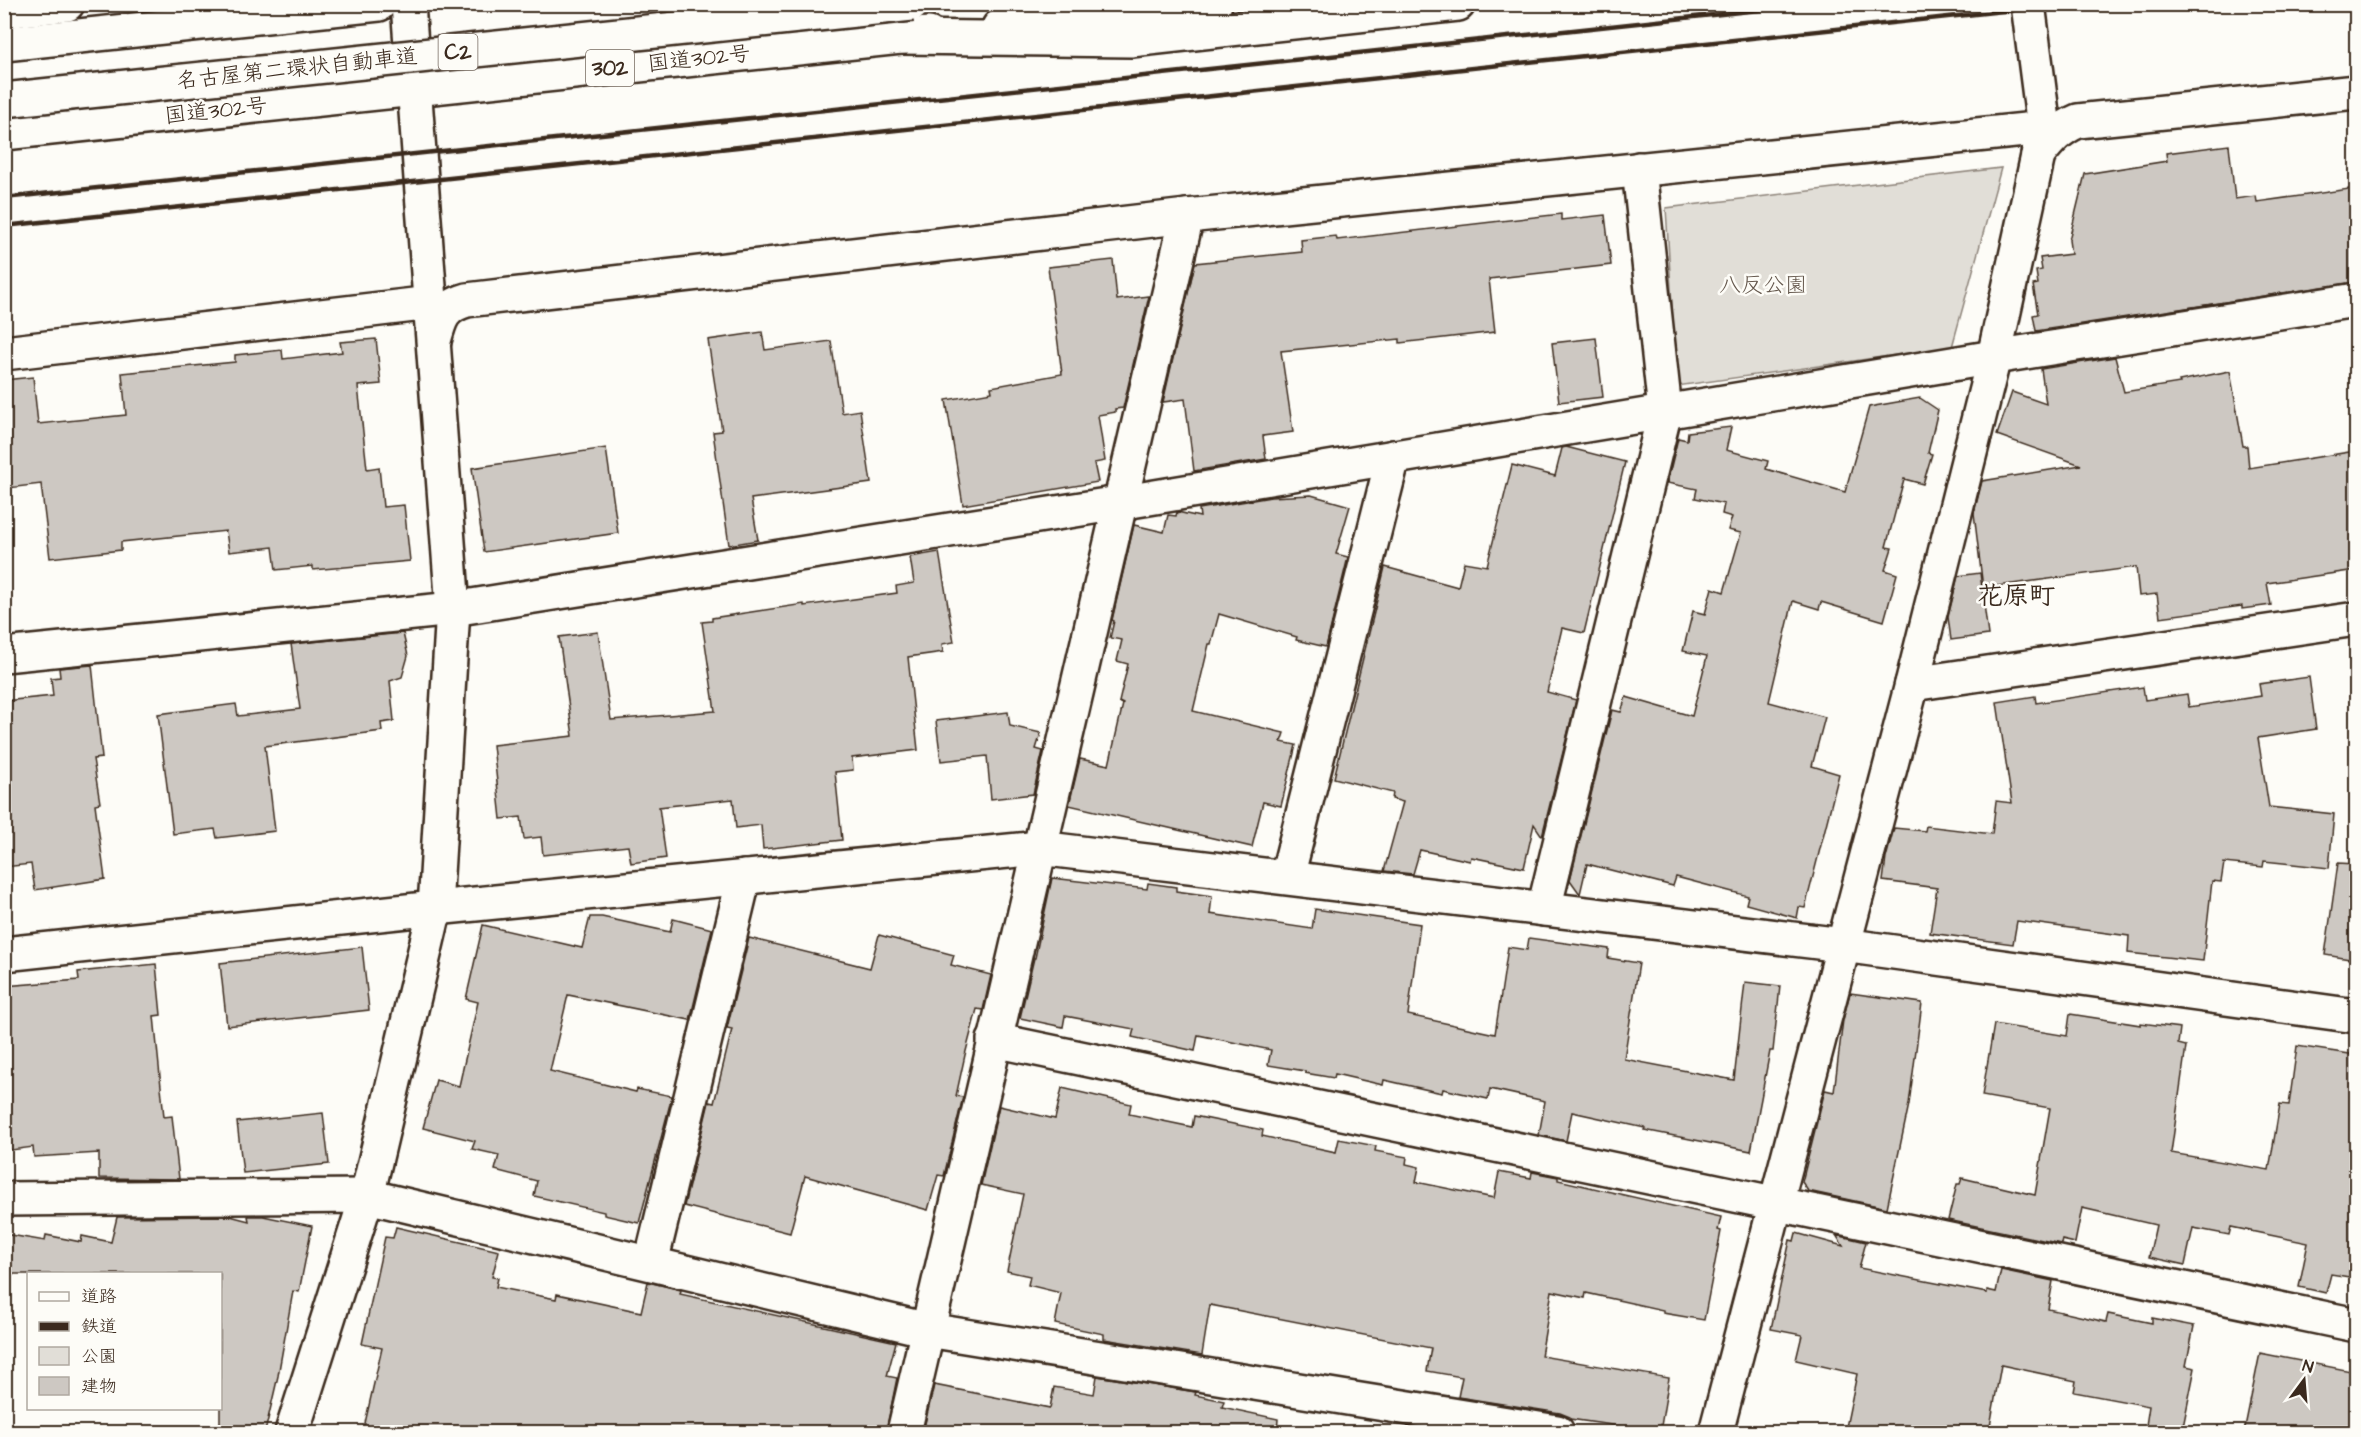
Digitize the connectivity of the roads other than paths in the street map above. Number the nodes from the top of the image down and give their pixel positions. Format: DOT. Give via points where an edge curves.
graph roads {
  1 [pos="67,4"];
  2 [pos="379,4"];
  3 [pos="408,4"];
  4 [pos="912,4"];
  5 [pos="1215,4"];
  6 [pos="1458,4"];
  7 [pos="2028,4"];
  8 [pos="4,11"];
  9 [pos="901,38"];
  10 [pos="4,44"];
  11 [pos="416,89"];
  12 [pos="2356,92"];
  13 [pos="4,100"];
  14 [pos="4,133"];
  15 [pos="2041,142"];
  16 [pos="1639,169"];
  17 [pos="1187,216"];
  18 [pos="2356,300"];
  19 [pos="431,303"];
  20 [pos="434,341"];
  21 [pos="4,353"];
  22 [pos="1994,357"];
  23 [pos="1665,411"];
  24 [pos="1393,457"];
  25 [pos="1119,503"];
  26 [pos="453,609"];
  27 [pos="2356,619"];
  28 [pos="4,655"];
  29 [pos="1912,684"];
  30 [pos="1039,848"];
  31 [pos="744,877"];
  32 [pos="1287,877"];
  33 [pos="435,908"];
  34 [pos="1544,909"];
  35 [pos="1843,945"];
  36 [pos="4,954"];
  37 [pos="2356,1016"];
  38 [pos="994,1040"];
  39 [pos="367,1196"];
  40 [pos="4,1199"];
  41 [pos="1776,1204"];
  42 [pos="651,1263"];
  43 [pos="2356,1326"];
  44 [pos="928,1329"];
  45 [pos="292,1432"];
  46 [pos="904,1432"];
  47 [pos="1557,1432"];
  48 [pos="1716,1432"];
  1 -- 8 [label="main road"];
  2 -- 10 [label="main road"];
  3 -- 11 [label="main road"];
  4 -- 13 [label="main road, 名古屋第二環状自動車道 / C2, bridge"];
  5 -- 9 [label="main road, 国道302号 / 302"];
  6 -- 9 [label="main road" via="1131,40"];
  7 -- 15 [label="main road"];
  9 -- 11 [label="main road, 国道302号 / 302"];
  11 -- 14 [label="main road, 国道302号 / 302"];
  11 -- 19 [label="main road"];
  12 -- 15 [label="main road" via="2078,121"];
  15 -- 16 [label="main road"];
  15 -- 22 [label="main road"];
  16 -- 17 [label="main road"];
  16 -- 23 [label="main road"];
  17 -- 20 [label="main road" via="467,300 452,304 443,315"];
  17 -- 25 [label="main road"];
  18 -- 22 [label="main road"];
  19 -- 20 [label="main road"];
  19 -- 21 [label="main road"];
  20 -- 26 [label="main road"];
  22 -- 23 [label="main road"];
  22 -- 29 [label="main road"];
  23 -- 24 [label="main road"];
  23 -- 34 [label="main road"];
  24 -- 25 [label="main road"];
  24 -- 32 [label="main road"];
  25 -- 26 [label="main road"];
  25 -- 30 [label="main road"];
  26 -- 28 [label="main road"];
  26 -- 33 [label="main road"];
  27 -- 29 [label="main road"];
  29 -- 35 [label="main road"];
  30 -- 31 [label="main road"];
  30 -- 32 [label="main road"];
  30 -- 38 [label="main road"];
  31 -- 33 [label="main road"];
  31 -- 42 [label="main road"];
  32 -- 34 [label="main road"];
  33 -- 36 [label="main road"];
  33 -- 39 [label="main road"];
  34 -- 35 [label="main road"];
  35 -- 37 [label="main road"];
  35 -- 41 [label="main road"];
  38 -- 41 [label="main road"];
  38 -- 44 [label="main road"];
  39 -- 40 [label="main road"];
  39 -- 42 [label="main road"];
  39 -- 45 [label="main road"];
  41 -- 43 [label="main road"];
  41 -- 48 [label="main road"];
  42 -- 44 [label="main road"];
  44 -- 46 [label="main road"];
  44 -- 47 [label="main road"];
}
